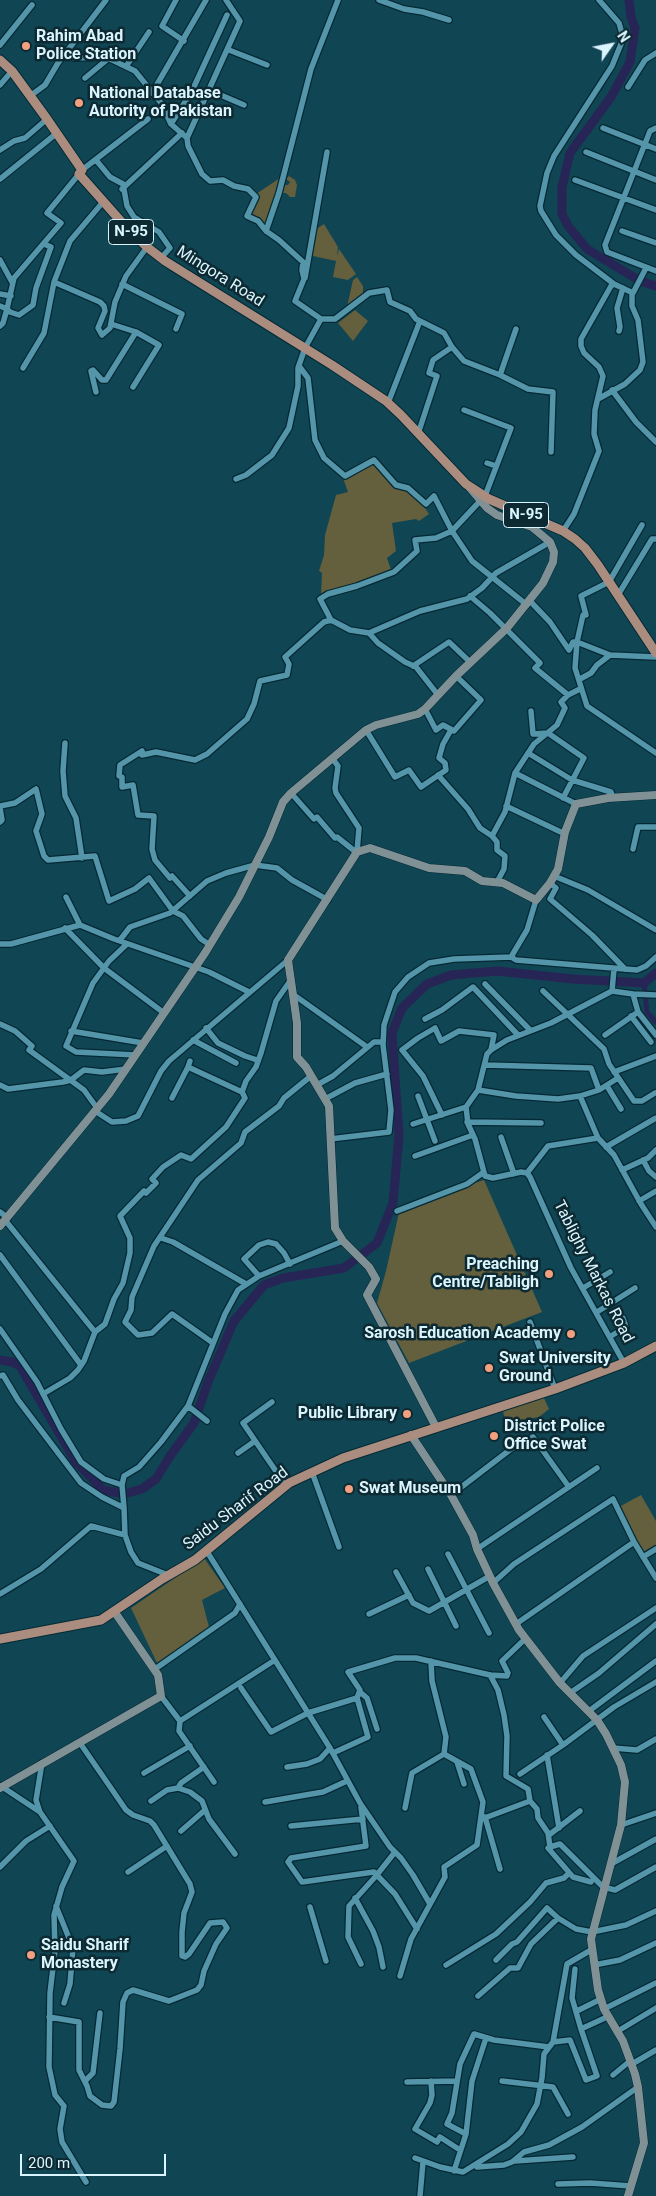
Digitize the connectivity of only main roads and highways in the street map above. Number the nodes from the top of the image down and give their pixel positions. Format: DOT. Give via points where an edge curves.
graph roads {
  1 [pos="0,60"];
  2 [pos="656,653"];
  3 [pos="656,1347"];
  4 [pos="554,1389"];
  5 [pos="0,1639"];
  1 -- 2 [label="main road, Mingora Road / N-95" via="12,71 47,119 103,202 147,247 388,403 482,498 563,530 585,548"];
  3 -- 4 [label="main road" via="624,1363"];
  3 -- 4 [label="main road" via="625,1365"];
  4 -- 5 [label="main road, Saidu Sharif Road" via="343,1458 312,1472 286,1486 195,1560 101,1620"];
}
